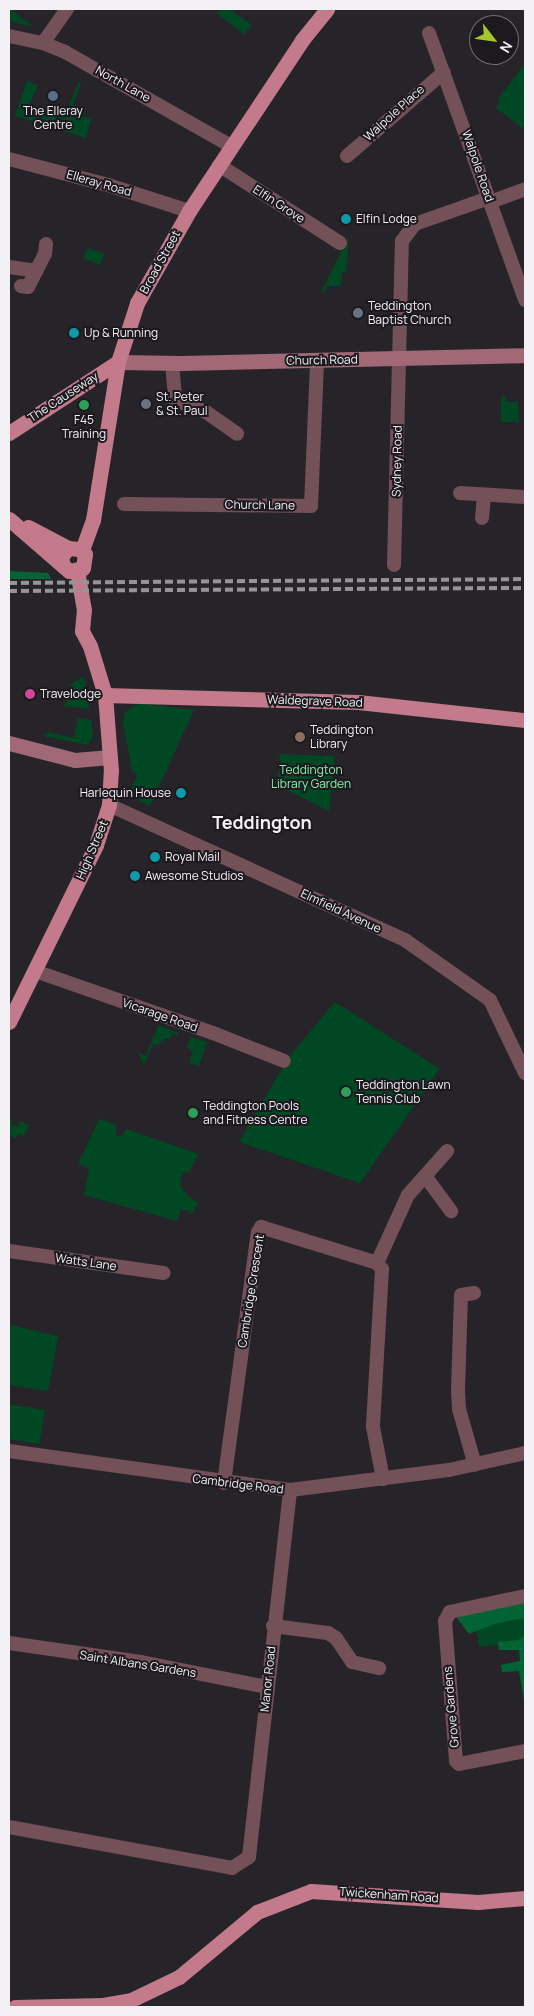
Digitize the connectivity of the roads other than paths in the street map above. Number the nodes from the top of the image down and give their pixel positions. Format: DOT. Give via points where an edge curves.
graph roads {
  1 [pos="67,9"];
  2 [pos="327,9"];
  3 [pos="430,33"];
  4 [pos="9,36"];
  5 [pos="43,43"];
  6 [pos="444,72"];
  7 [pos="231,146"];
  8 [pos="347,156"];
  9 [pos="9,159"];
  10 [pos="218,165"];
  11 [pos="525,189"];
  12 [pos="490,200"];
  13 [pos="189,210"];
  14 [pos="340,243"];
  15 [pos="46,244"];
  16 [pos="9,267"];
  17 [pos="37,271"];
  18 [pos="21,286"];
  19 [pos="525,300"];
  20 [pos="525,355"];
  21 [pos="398,358"];
  22 [pos="317,360"];
  23 [pos="118,362"];
  24 [pos="172,363"];
  25 [pos="9,433"];
  26 [pos="237,434"];
  27 [pos="460,494"];
  28 [pos="484,495"];
  29 [pos="525,497"];
  30 [pos="124,504"];
  31 [pos="9,518"];
  32 [pos="482,518"];
  33 [pos="75,549"];
  34 [pos="394,564"];
  35 [pos="73,572"];
  36 [pos="105,695"];
  37 [pos="525,720"];
  38 [pos="9,743"];
  39 [pos="110,758"];
  40 [pos="109,805"];
  41 [pos="36,971"];
  42 [pos="11,1014"];
  43 [pos="284,1061"];
  44 [pos="525,1073"];
  45 [pos="447,1152"];
  46 [pos="425,1176"];
  47 [pos="451,1211"];
  48 [pos="9,1251"];
  49 [pos="378,1262"];
  50 [pos="163,1273"];
  51 [pos="474,1293"];
  52 [pos="9,1451"];
  53 [pos="525,1453"];
  54 [pos="475,1465"];
  55 [pos="383,1479"];
  56 [pos="224,1483"];
  57 [pos="290,1490"];
  58 [pos="525,1596"];
  59 [pos="273,1626"];
  60 [pos="9,1643"];
  61 [pos="379,1668"];
  62 [pos="268,1687"];
  63 [pos="525,1751"];
  64 [pos="9,1827"];
  65 [pos="525,1898"];
  66 [pos="15,2007"];
  1 -- 5 [label="street"];
  2 -- 7 [label="main road, Broad Street"];
  3 -- 6 [label="street, Walpole Road"];
  4 -- 5 [label="street, North Lane"];
  5 -- 7 [label="street, North Lane"];
  6 -- 8 [label="street, Walpole Place"];
  6 -- 12 [label="street, Walpole Road"];
  7 -- 10 [label="main road, Broad Street"];
  9 -- 13 [label="street, Elleray Road" via="108,184"];
  10 -- 13 [label="main road, Broad Street"];
  10 -- 14 [label="street, Elfin Grove"];
  11 -- 12 [label="street, Sydney Road"];
  12 -- 19 [label="street, Walpole Road"];
  12 -- 21 [label="street, Sydney Road" via="415,224 402,240"];
  13 -- 23 [label="main road, Broad Street" via="137,303"];
  15 -- 17 [label="street"];
  16 -- 17 [label="street"];
  17 -- 18 [label="street" via="28,287"];
  20 -- 21 [label="main road, Church Road"];
  21 -- 22 [label="main road, Church Road"];
  21 -- 34 [label="street, Sydney Road"];
  22 -- 24 [label="main road, Church Road"];
  22 -- 30 [label="street, Church Lane" via="311,506"];
  23 -- 24 [label="main road, Church Road"];
  23 -- 25 [label="main road, The Causeway"];
  23 -- 33 [label="main road, Broad Street" via="93,520"];
  24 -- 26 [label="street" via="175,400 206,412"];
  27 -- 28 [label="street"];
  28 -- 29 [label="street"];
  28 -- 32 [label="street"];
  31 -- 33 [label="main road"];
  31 -- 35 [label="main road"];
  33 -- 35 [label="main road" via="86,562"];
  33 -- 35 [label="main road" via="62,557"];
  35 -- 36 [label="main road, High Street" via="84,610 91,620 90,646"];
  36 -- 37 [label="main road, Waldegrave Road" via="358,702"];
  36 -- 39 [label="main road, High Street"];
  38 -- 39 [label="main road" via="75,760"];
  39 -- 40 [label="main road, High Street"];
  40 -- 41 [label="main road, High Street" via="96,845"];
  40 -- 44 [label="street, Elmfield Avenue" via="405,940 490,1000"];
  41 -- 42 [label="main road, High Street"];
  41 -- 43 [label="street, Vicarage Road"];
  45 -- 46 [label="street"];
  46 -- 47 [label="street"];
  46 -- 49 [label="street" via="408,1195"];
  48 -- 50 [label="street, Watts Lane"];
  49 -- 55 [label="street" via="382,1269 373,1427"];
  49 -- 56 [label="street, Cambridge Crescent" via="261,1227"];
  51 -- 54 [label="street" via="461,1295 458,1390 459,1409"];
  52 -- 56 [label="street, Cambridge Road"];
  53 -- 54 [label="street, Cambridge Road"];
  54 -- 55 [label="street, Cambridge Road"];
  55 -- 57 [label="street, Cambridge Road"];
  56 -- 57 [label="street, Cambridge Road"];
  57 -- 59 [label="street, Manor Road"];
  58 -- 63 [label="street, Grove Gardens" via="450,1612 445,1621 456,1761 460,1764"];
  59 -- 61 [label="street" via="328,1633 336,1638 352,1662"];
  59 -- 62 [label="street, Manor Road"];
  60 -- 62 [label="street, Saint Albans Gardens" via="141,1662"];
  62 -- 64 [label="street, Manor Road" via="249,1857 242,1864 232,1868"];
  65 -- 66 [label="main road, Twickenham Road" via="478,1902 323,1890 289,1898 257,1912 179,1977 131,2000 103,2005"];
}
